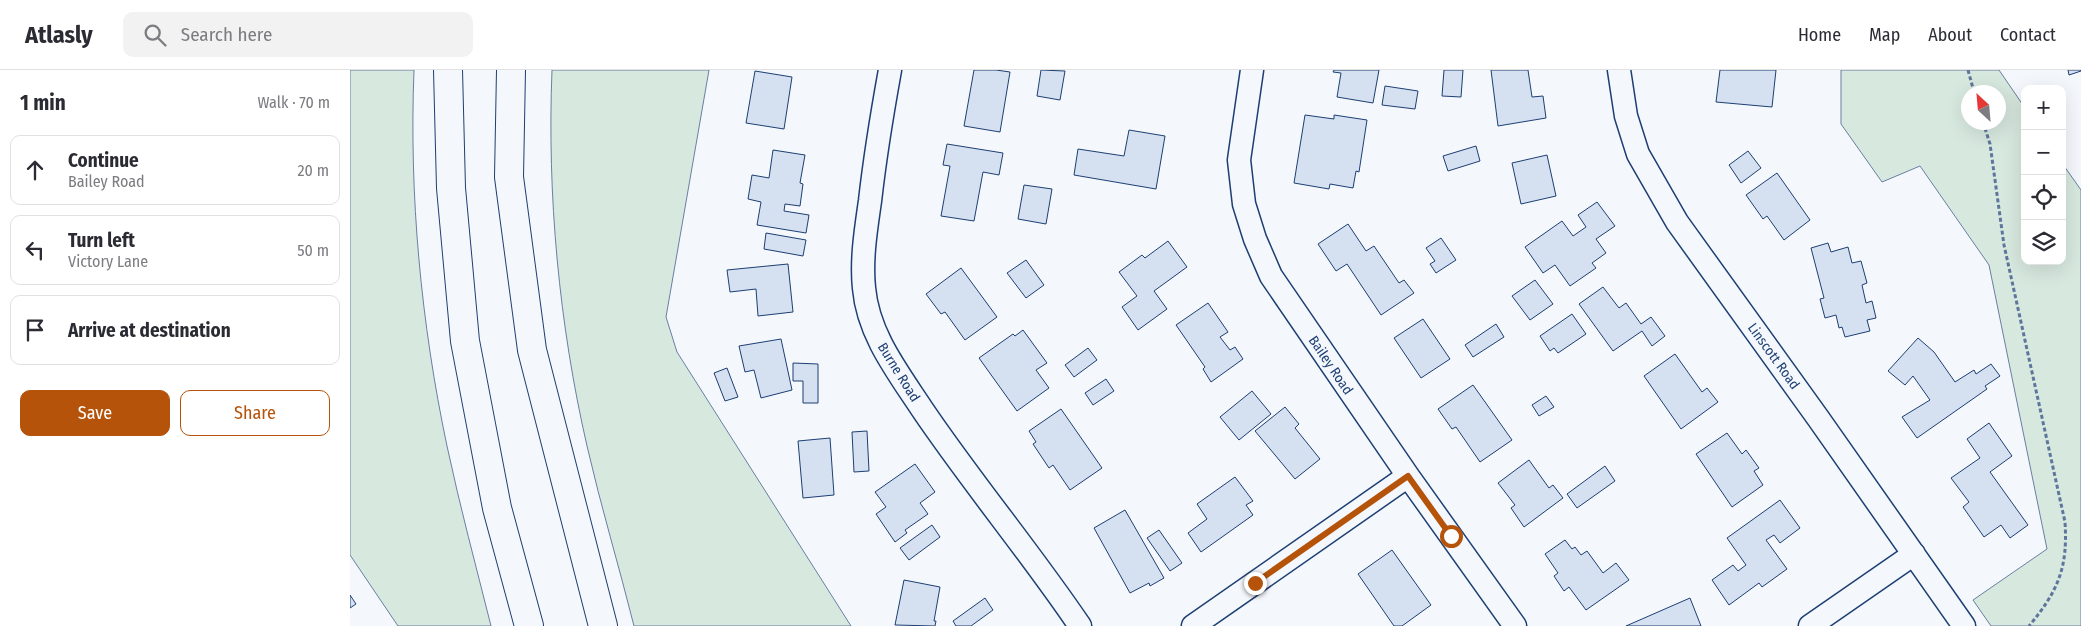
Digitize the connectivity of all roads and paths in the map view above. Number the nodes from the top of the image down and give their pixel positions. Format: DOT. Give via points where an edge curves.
graph roads {
  1 [pos="448,70"];
  2 [pos="511,70"];
  3 [pos="890,70"];
  4 [pos="1252,70"];
  5 [pos="1619,70"];
  6 [pos="1968,70"];
  7 [pos="1972,85"];
  8 [pos="1986,130"];
  9 [pos="1408,476"];
  10 [pos="1914,554"];
  11 [pos="529,626"];
  12 [pos="603,626"];
  13 [pos="1080,626"];
  14 [pos="1193,626"];
  15 [pos="1516,626"];
  16 [pos="1810,626"];
  17 [pos="1964,626"];
  18 [pos="2028,626"];
  1 -- 11 [label="highway" via="451,188 465,341 497,508"];
  2 -- 12 [label="highway" via="509,177 532,350"];
  3 -- 13 [label="street, Burne Road" via="864,246 864,288 870,317 881,347 932,424"];
  4 -- 9 [label="street, Bailey Road" via="1239,160 1244,204 1254,240 1271,276"];
  5 -- 10 [label="street, Linscott Road" via="1626,116 1638,154 1654,184 1714,275"];
  6 -- 7 [label="path"];
  8 -- 18 [label="path" via="2004,245 2065,522 2066,542 2060,578 2047,604"];
  9 -- 14 [label="street"];
  9 -- 15 [label="street, Bailey Road"];
  10 -- 16 [label="street"];
  10 -- 17 [label="street, Linscott Road"];
}
